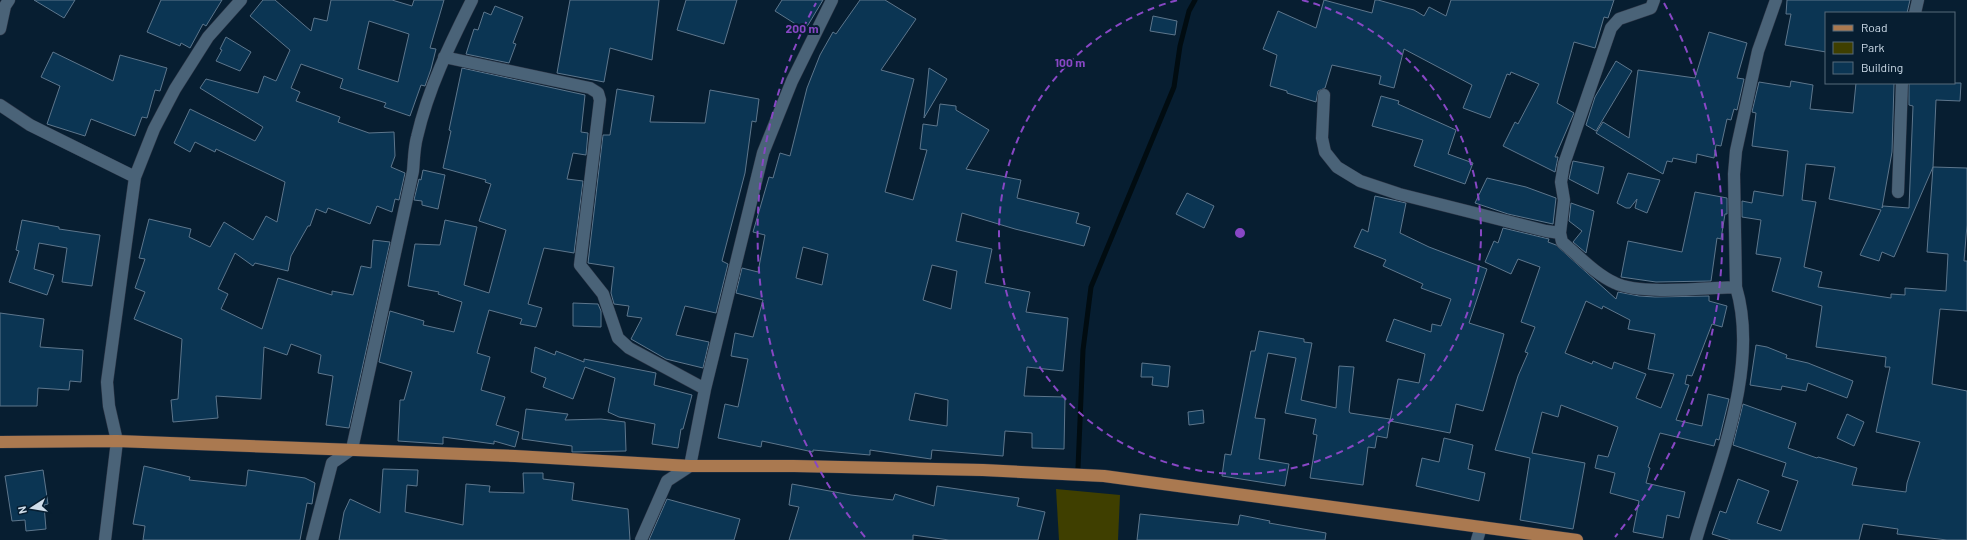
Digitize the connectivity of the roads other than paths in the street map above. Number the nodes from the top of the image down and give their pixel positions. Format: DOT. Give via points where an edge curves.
graph roads {
  1 [pos="9,0"];
  2 [pos="241,0"];
  3 [pos="472,0"];
  4 [pos="832,0"];
  5 [pos="1654,0"];
  6 [pos="1776,0"];
  7 [pos="1918,0"];
  8 [pos="1915,12"];
  9 [pos="0,29"];
  10 [pos="444,57"];
  11 [pos="1902,84"];
  12 [pos="1324,95"];
  13 [pos="0,105"];
  14 [pos="134,177"];
  15 [pos="1898,192"];
  16 [pos="1560,233"];
  17 [pos="1736,287"];
  18 [pos="705,389"];
  19 [pos="116,441"];
  20 [pos="0,442"];
  21 [pos="352,450"];
  22 [pos="690,466"];
  23 [pos="1481,527"];
  24 [pos="106,540"];
  25 [pos="312,540"];
  26 [pos="641,540"];
  27 [pos="1477,540"];
  28 [pos="1578,540"];
  29 [pos="1696,540"];
  1 -- 9 [label="street" via="5,6"];
  2 -- 14 [label="street" via="208,37 175,89"];
  3 -- 10 [label="street"];
  4 -- 18 [label="street" via="792,81 763,153"];
  5 -- 16 [label="street" via="1651,8 1619,20 1611,28 1564,164 1564,200"];
  6 -- 17 [label="street" via="1758,51 1736,151"];
  7 -- 8 [label="street"];
  10 -- 18 [label="street" via="590,88 598,93 600,100 580,265 603,294 618,338 629,348"];
  10 -- 21 [label="street" via="416,139 413,171"];
  11 -- 15 [label="street"];
  12 -- 16 [label="street" via="1322,138 1325,152 1337,167 1360,181 1399,194"];
  13 -- 14 [label="street" via="30,125"];
  14 -- 19 [label="street" via="107,382"];
  16 -- 17 [label="street" via="1562,242 1615,283 1636,289"];
  17 -- 29 [label="street" via="1741,304 1742,351 1738,392"];
  18 -- 22 [label="street"];
  19 -- 20 [label="main road"];
  19 -- 21 [label="main road"];
  19 -- 24 [label="street"];
  21 -- 22 [label="main road"];
  21 -- 25 [label="street" via="332,462"];
  22 -- 23 [label="main road" via="975,470 1104,476"];
  22 -- 26 [label="street" via="667,481"];
  23 -- 27 [label="street"];
  23 -- 28 [label="main road"];
}
